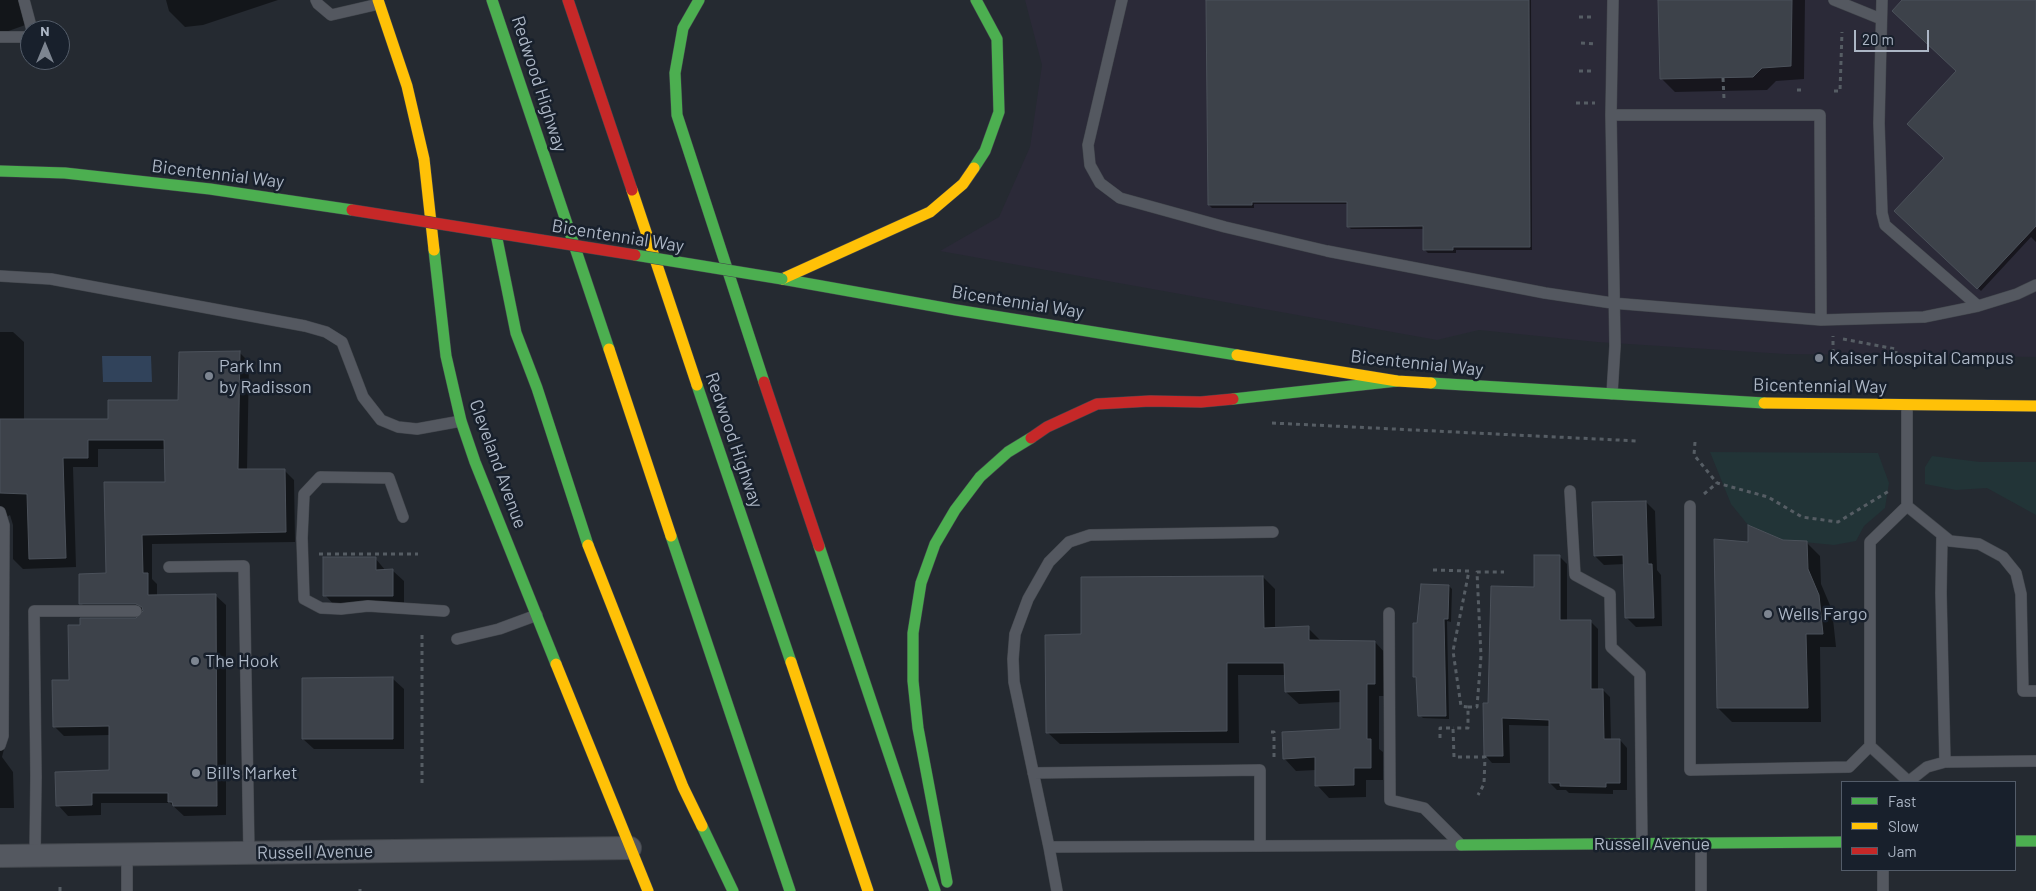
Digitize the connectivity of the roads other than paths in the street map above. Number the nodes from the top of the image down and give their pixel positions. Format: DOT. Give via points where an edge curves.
graph roads {
  1 [pos="24,0"];
  2 [pos="492,0"];
  3 [pos="568,0"];
  4 [pos="699,0"];
  5 [pos="976,0"];
  6 [pos="1122,0"];
  7 [pos="1612,0"];
  8 [pos="1834,0"];
  9 [pos="1882,0"];
  10 [pos="317,2"];
  11 [pos="378,2"];
  12 [pos="1881,19"];
  13 [pos="29,20"];
  14 [pos="0,37"];
  15 [pos="20,37"];
  16 [pos="1611,114"];
  17 [pos="0,171"];
  18 [pos="496,234"];
  19 [pos="0,276"];
  20 [pos="782,279"];
  21 [pos="2036,285"];
  22 [pos="1612,303"];
  23 [pos="1978,306"];
  24 [pos="1821,320"];
  25 [pos="1396,381"];
  26 [pos="1612,396"];
  27 [pos="1906,404"];
  28 [pos="2036,406"];
  29 [pos="461,421"];
  30 [pos="1570,491"];
  31 [pos="1690,506"];
  32 [pos="1907,506"];
  33 [pos="0,512"];
  34 [pos="403,517"];
  35 [pos="1272,532"];
  36 [pos="1942,536"];
  37 [pos="169,567"];
  38 [pos="136,611"];
  39 [pos="444,611"];
  40 [pos="1389,613"];
  41 [pos="537,615"];
  42 [pos="457,639"];
  43 [pos="2036,691"];
  44 [pos="0,745"];
  45 [pos="1870,746"];
  46 [pos="2036,761"];
  47 [pos="1945,762"];
  48 [pos="1033,773"];
  49 [pos="1907,781"];
  50 [pos="1909,781"];
  51 [pos="2036,841"];
  52 [pos="1841,842"];
  53 [pos="2016,842"];
  54 [pos="1701,843"];
  55 [pos="1642,844"];
  56 [pos="1461,845"];
  57 [pos="1260,846"];
  58 [pos="1049,847"];
  59 [pos="630,848"];
  60 [pos="249,853"];
  61 [pos="34,855"];
  62 [pos="127,855"];
  63 [pos="0,856"];
  64 [pos="1883,871"];
  65 [pos="127,891"];
  66 [pos="648,891"];
  67 [pos="733,891"];
  68 [pos="790,891"];
  69 [pos="868,891"];
  70 [pos="935,891"];
  71 [pos="949,891"];
  72 [pos="1058,891"];
  73 [pos="1701,891"];
  74 [pos="1883,891"];
  1 -- 13 [label="lane"];
  2 -- 68 [label="main road, Redwood Highway"];
  3 -- 69 [label="main road, Redwood Highway"];
  4 -- 70 [label="main road" via="683,28 676,64 677,114"];
  5 -- 20 [label="main road" via="997,39 999,112 985,151 963,184 930,212"];
  6 -- 22 [label="lane" via="1088,145 1090,165 1100,183 1120,198 1327,251"];
  7 -- 16 [label="lane"];
  8 -- 12 [label="lane"];
  9 -- 12 [label="lane"];
  10 -- 11 [label="lane" via="332,15"];
  11 -- 29 [label="main road, Cleveland Avenue" via="406,86 424,159 446,356"];
  12 -- 23 [label="lane" via="1880,123 1885,225"];
  14 -- 15 [label="lane"];
  16 -- 22 [label="lane"];
  16 -- 24 [label="lane" via="1820,115"];
  17 -- 18 [label="main road, Bicentennial Way, bridge" via="201,188"];
  18 -- 20 [label="main road, Bicentennial Way, bridge"];
  18 -- 67 [label="main road" via="516,333 589,546 683,786"];
  19 -- 29 [label="lane" via="50,279 326,332 342,342 363,397 381,420 398,428 417,429"];
  20 -- 25 [label="main road, Bicentennial Way"];
  21 -- 23 [label="lane"];
  22 -- 24 [label="lane"];
  22 -- 26 [label="lane"];
  23 -- 24 [label="lane" via="1924,317"];
  25 -- 26 [label="main road, Bicentennial Way"];
  25 -- 71 [label="main road" via="1201,402 1150,400 1097,404 1047,427 1008,452 980,477 935,544 921,583 913,633 913,681 918,728"];
  26 -- 27 [label="main road, Bicentennial Way" via="1744,403"];
  27 -- 28 [label="main road, Bicentennial Way"];
  27 -- 32 [label="lane"];
  29 -- 41 [label="main road, Cleveland Avenue"];
  30 -- 55 [label="lane" via="1575,575 1610,594 1611,647 1640,674"];
  31 -- 45 [label="lane" via="1690,770 1849,767"];
  32 -- 36 [label="lane"];
  32 -- 45 [label="lane" via="1870,542"];
  33 -- 44 [label="lane" via="4,525 3,736"];
  34 -- 39 [label="lane" via="389,478 320,477 304,494 304,599 321,608 368,606"];
  35 -- 48 [label="lane" via="1090,535 1069,542 1049,562 1028,599 1015,634 1013,659 1014,682"];
  36 -- 43 [label="lane" via="1950,541 1979,544 2003,557 2016,573 2021,594 2023,691"];
  36 -- 47 [label="lane"];
  37 -- 60 [label="lane" via="244,566"];
  38 -- 61 [label="lane" via="34,611"];
  40 -- 56 [label="lane" via="1390,800 1424,808"];
  41 -- 42 [label="lane"];
  41 -- 59 [label="main road, Cleveland Avenue"];
  45 -- 49 [label="lane"];
  46 -- 47 [label="lane"];
  47 -- 50 [label="lane" via="1927,767"];
  48 -- 57 [label="lane" via="1260,770"];
  48 -- 58 [label="lane"];
  51 -- 53 [label="main road"];
  52 -- 54 [label="main road, Russell Avenue"];
  54 -- 55 [label="main road, Russell Avenue"];
  54 -- 73 [label="lane"];
  55 -- 56 [label="main road, Russell Avenue"];
  56 -- 57 [label="lane"];
  57 -- 58 [label="lane"];
  58 -- 72 [label="lane"];
  59 -- 60 [label="street, Russell Avenue"];
  59 -- 66 [label="main road, Cleveland Avenue"];
  60 -- 62 [label="street, Russell Avenue"];
  61 -- 62 [label="street, Russell Avenue"];
  61 -- 63 [label="street, Russell Avenue"];
  62 -- 65 [label="lane"];
  64 -- 74 [label="lane"];
}
